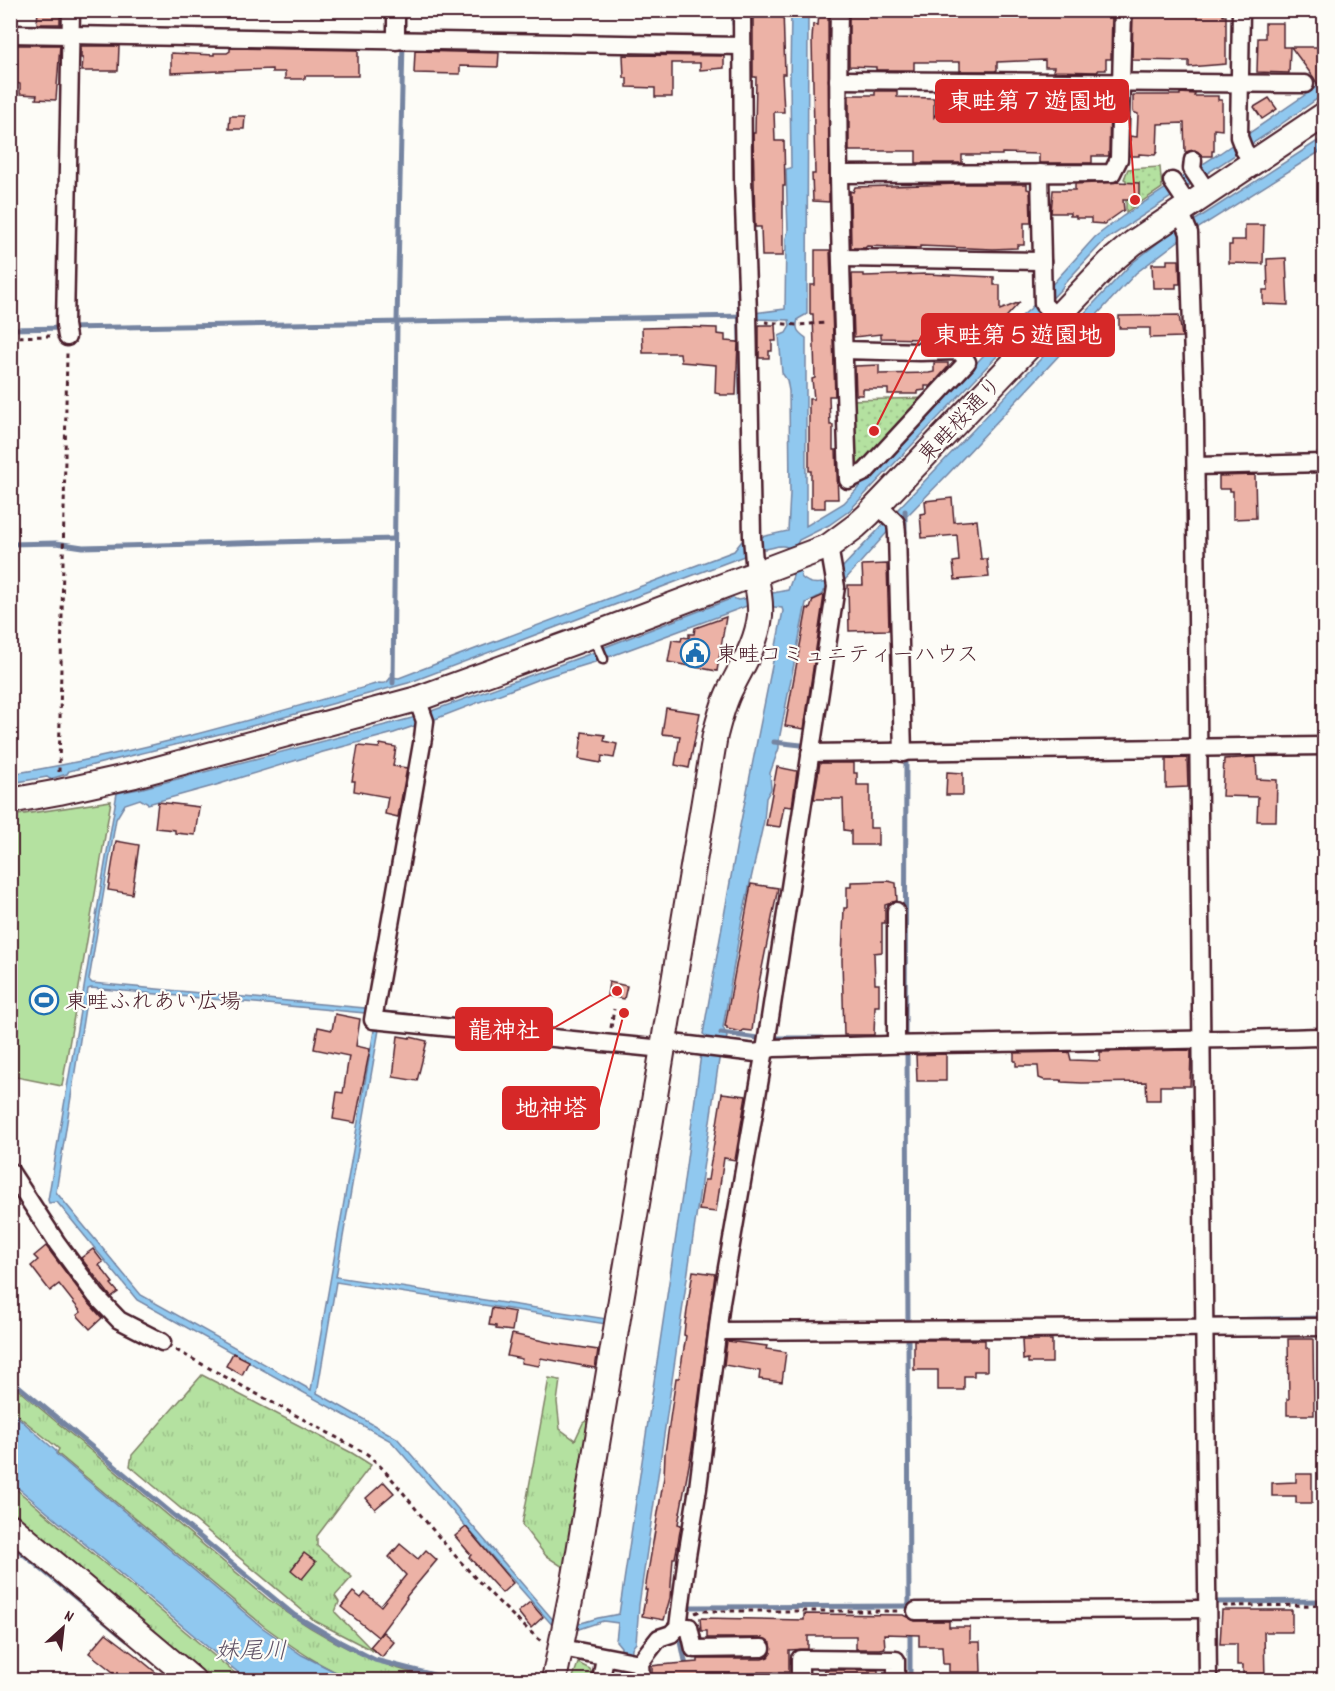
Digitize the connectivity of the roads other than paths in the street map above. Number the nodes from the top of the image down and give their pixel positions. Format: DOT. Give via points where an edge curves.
graph roads {
  1 [pos="396,10"];
  2 [pos="742,10"];
  3 [pos="839,10"];
  4 [pos="1123,10"];
  5 [pos="1241,10"];
  6 [pos="72,29"];
  7 [pos="10,34"];
  8 [pos="399,38"];
  9 [pos="737,46"];
  10 [pos="838,80"];
  11 [pos="1122,84"];
  12 [pos="1239,84"];
  13 [pos="1305,84"];
  14 [pos="1324,114"];
  15 [pos="1253,162"];
  16 [pos="1040,173"];
  17 [pos="840,174"];
  18 [pos="1189,195"];
  19 [pos="841,258"];
  20 [pos="1042,261"];
  21 [pos="1056,317"];
  22 [pos="66,332"];
  23 [pos="844,350"];
  24 [pos="1324,463"];
  25 [pos="1196,466"];
  26 [pos="878,505"];
  27 [pos="829,546"];
  28 [pos="754,554"];
  29 [pos="596,641"];
  30 [pos="603,659"];
  31 [pos="421,711"];
  32 [pos="1199,744"];
  33 [pos="1324,746"];
  34 [pos="810,747"];
  35 [pos="902,748"];
  36 [pos="10,801"];
  37 [pos="896,911"];
  38 [pos="1202,1035"];
  39 [pos="1324,1037"];
  40 [pos="900,1041"];
  41 [pos="766,1043"];
  42 [pos="663,1046"];
  43 [pos="10,1171"];
  44 [pos="1205,1322"];
  45 [pos="1324,1327"];
  46 [pos="718,1331"];
  47 [pos="162,1342"];
  48 [pos="10,1526"];
  49 [pos="1206,1608"];
  50 [pos="910,1611"];
  51 [pos="678,1620"];
  52 [pos="562,1648"];
  53 [pos="762,1648"];
  54 [pos="624,1661"];
  55 [pos="193,1680"];
  56 [pos="554,1680"];
  57 [pos="601,1680"];
  58 [pos="640,1680"];
  59 [pos="800,1680"];
  60 [pos="896,1680"];
  61 [pos="1208,1680"];
  1 -- 8 [label="street"];
  2 -- 9 [label="street"];
  3 -- 10 [label="street"];
  4 -- 11 [label="street"];
  5 -- 12 [label="street"];
  6 -- 7 [label="street"];
  6 -- 8 [label="street"];
  6 -- 22 [label="street"];
  8 -- 9 [label="street"];
  9 -- 28 [label="street"];
  10 -- 11 [label="street"];
  10 -- 17 [label="street"];
  11 -- 12 [label="street"];
  11 -- 16 [label="street" via="1119,159 1112,173"];
  12 -- 13 [label="street"];
  12 -- 15 [label="street" via="1239,137"];
  14 -- 15 [label="street, 東畦桜通り"];
  15 -- 18 [label="street, 東畦桜通り"];
  16 -- 17 [label="street"];
  16 -- 20 [label="street"];
  17 -- 19 [label="street"];
  18 -- 21 [label="street, 東畦桜通り" via="1109,263"];
  18 -- 25 [label="street"];
  19 -- 20 [label="street"];
  19 -- 23 [label="street"];
  20 -- 21 [label="street" via="1043,304"];
  21 -- 26 [label="street, 東畦桜通り"];
  23 -- 23 [label="street" via="960,351 967,362 865,472 848,480"];
  24 -- 25 [label="street"];
  25 -- 32 [label="street"];
  26 -- 27 [label="street, 東畦桜通り"];
  26 -- 35 [label="street" via="896,523"];
  27 -- 28 [label="street, 東畦桜通り" via="796,558"];
  27 -- 34 [label="street" via="835,580"];
  28 -- 29 [label="street, 東畦桜通り"];
  28 -- 42 [label="street" via="760,603 757,633 729,692 715,735"];
  29 -- 30 [label="lane"];
  29 -- 31 [label="street, 東畦桜通り"];
  31 -- 36 [label="street, 東畦桜通り"];
  31 -- 42 [label="street" via="377,1017"];
  32 -- 33 [label="street"];
  32 -- 35 [label="street"];
  32 -- 38 [label="street"];
  34 -- 35 [label="street"];
  34 -- 41 [label="street"];
  37 -- 40 [label="street"];
  38 -- 39 [label="street"];
  38 -- 40 [label="street"];
  38 -- 44 [label="street"];
  40 -- 41 [label="street" via="773,1048"];
  41 -- 42 [label="street" via="756,1053"];
  41 -- 46 [label="street"];
  42 -- 52 [label="street"];
  43 -- 47 [label="street" via="96,1296 120,1320"];
  44 -- 45 [label="street"];
  44 -- 46 [label="street"];
  44 -- 49 [label="street"];
  46 -- 51 [label="street"];
  48 -- 55 [label="street"];
  49 -- 50 [label="street"];
  49 -- 61 [label="street"];
  51 -- 53 [label="street" via="689,1627 694,1649"];
  51 -- 54 [label="street" via="671,1634"];
  52 -- 54 [label="street"];
  52 -- 56 [label="street"];
  54 -- 57 [label="street"];
  54 -- 58 [label="street"];
  59 -- 60 [label="street" via="800,1659 896,1660"];
}
